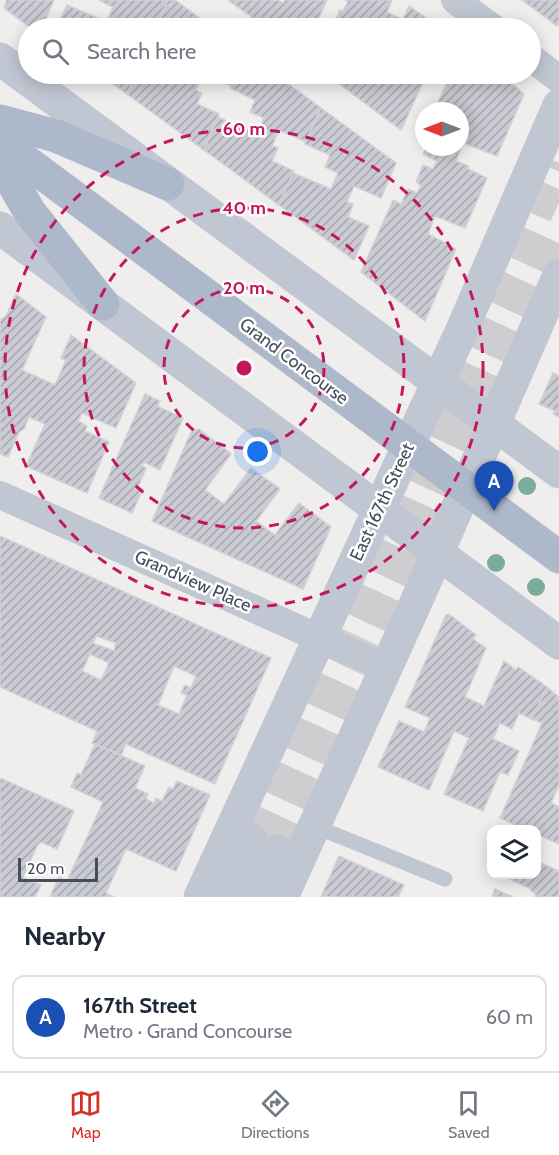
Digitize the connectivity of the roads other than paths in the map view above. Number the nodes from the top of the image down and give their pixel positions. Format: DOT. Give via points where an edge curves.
graph roads {
  1 [pos="455,0"];
  2 [pos="479,18"];
  3 [pos="0,59"];
  4 [pos="541,65"];
  5 [pos="18,72"];
  6 [pos="559,79"];
  7 [pos="34,84"];
  8 [pos="559,105"];
  9 [pos="0,121"];
  10 [pos="0,142"];
  11 [pos="0,160"];
  12 [pos="168,184"];
  13 [pos="0,228"];
  14 [pos="559,274"];
  15 [pos="103,303"];
  16 [pos="437,383"];
  17 [pos="494,425"];
  18 [pos="408,446"];
  19 [pos="559,472"];
  20 [pos="465,488"];
  21 [pos="0,495"];
  22 [pos="379,509"];
  23 [pos="438,553"];
  24 [pos="559,557"];
  25 [pos="320,637"];
  26 [pos="559,643"];
  27 [pos="386,668"];
  28 [pos="314,826"];
  29 [pos="445,879"];
  30 [pos="200,897"];
  31 [pos="230,897"];
  32 [pos="253,897"];
  33 [pos="282,897"];
  1 -- 2 [label="street"];
  3 -- 5 [label="street"];
  4 -- 6 [label="street"];
  7 -- 12 [label="street"];
  8 -- 16 [label="street, East 167th Street"];
  9 -- 12 [label="main road" via="56,136"];
  10 -- 18 [label="main road, Grand Concourse"];
  11 -- 15 [label="main road" via="28,211"];
  12 -- 16 [label="street"];
  13 -- 15 [label="street"];
  14 -- 17 [label="street"];
  15 -- 22 [label="street"];
  16 -- 17 [label="street"];
  16 -- 18 [label="street, East 167th Street"];
  17 -- 19 [label="street"];
  17 -- 20 [label="street"];
  18 -- 20 [label="main road, Grand Concourse"];
  18 -- 22 [label="street, East 167th Street"];
  20 -- 23 [label="street"];
  20 -- 24 [label="main road, Grand Concourse"];
  21 -- 25 [label="street, Grandview Place"];
  22 -- 23 [label="street"];
  22 -- 25 [label="street, East 167th Street"];
  23 -- 26 [label="street"];
  23 -- 27 [label="street"];
  25 -- 27 [label="street, Grandview Place"];
  25 -- 30 [label="street, East 167th Street"];
  27 -- 28 [label="street"];
  28 -- 29 [label="lane"];
  28 -- 33 [label="street"];
  31 -- 32 [label="street" via="264,845"];
}
